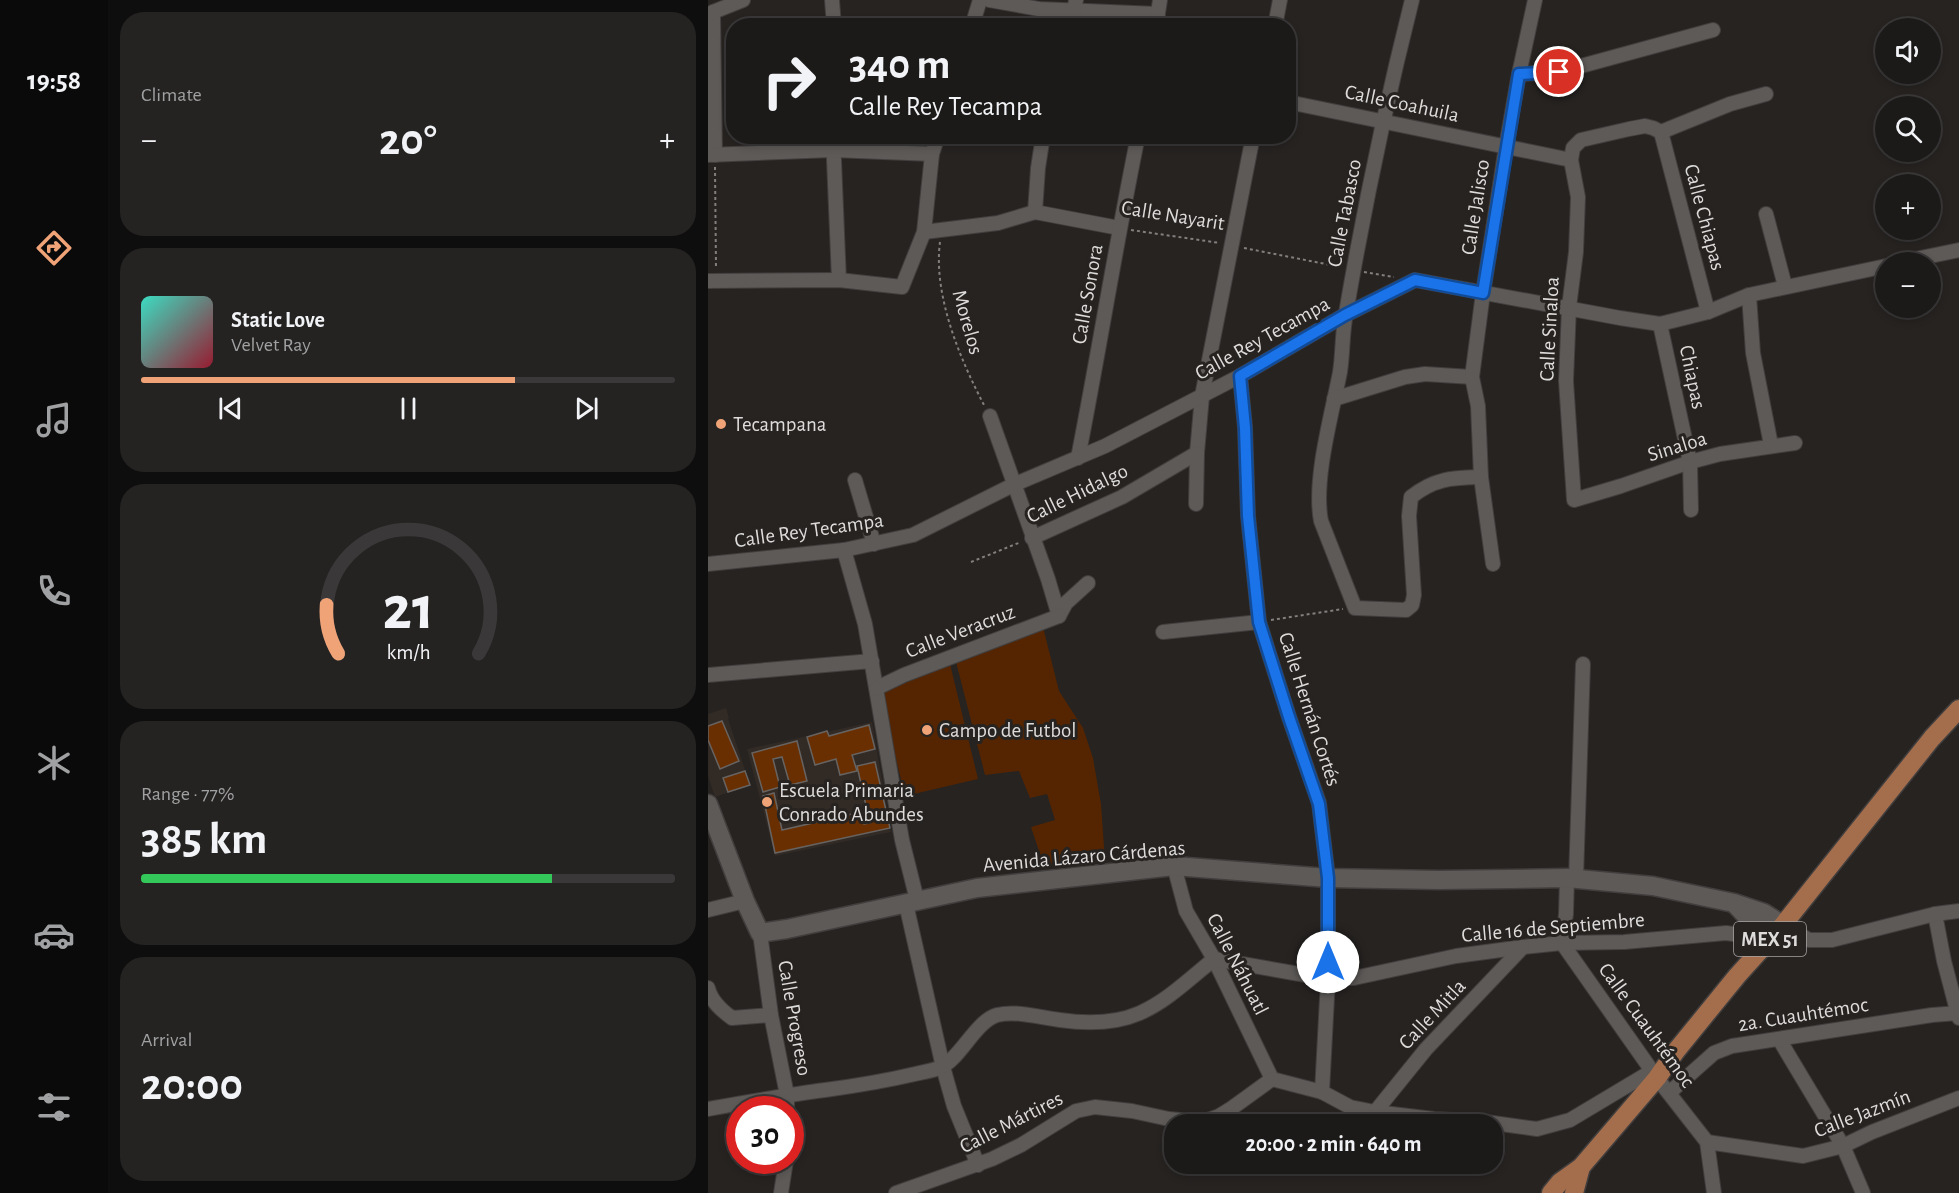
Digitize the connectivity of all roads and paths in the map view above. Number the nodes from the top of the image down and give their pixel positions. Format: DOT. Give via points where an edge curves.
graph roads {
  1 [pos="743,0"];
  2 [pos="832,0"];
  3 [pos="980,0"];
  4 [pos="989,0"];
  5 [pos="1280,0"];
  6 [pos="1412,0"];
  7 [pos="1535,0"];
  8 [pos="1076,6"];
  9 [pos="1158,13"];
  10 [pos="711,14"];
  11 [pos="833,18"];
  12 [pos="974,18"];
  13 [pos="1277,18"];
  14 [pos="1713,30"];
  15 [pos="1519,74"];
  16 [pos="1766,93"];
  17 [pos="1296,104"];
  18 [pos="1383,120"];
  19 [pos="1660,132"];
  20 [pos="823,144"];
  21 [pos="833,144"];
  22 [pos="842,144"];
  23 [pos="935,144"];
  24 [pos="1042,144"];
  25 [pos="1136,144"];
  26 [pos="1251,144"];
  27 [pos="1506,147"];
  28 [pos="932,154"];
  29 [pos="712,155"];
  30 [pos="1571,160"];
  31 [pos="1035,212"];
  32 [pos="1766,214"];
  33 [pos="1119,228"];
  34 [pos="942,230"];
  35 [pos="924,232"];
  36 [pos="1231,245"];
  37 [pos="1959,250"];
  38 [pos="1941,254"];
  39 [pos="1875,268"];
  40 [pos="1354,270"];
  41 [pos="839,280"];
  42 [pos="1415,280"];
  43 [pos="712,281"];
  44 [pos="1785,286"];
  45 [pos="1483,293"];
  46 [pos="1749,295"];
  47 [pos="1569,307"];
  48 [pos="1708,312"];
  49 [pos="1345,315"];
  50 [pos="1660,324"];
  51 [pos="1240,376"];
  52 [pos="1472,377"];
  53 [pos="1202,396"];
  54 [pos="1334,399"];
  55 [pos="990,416"];
  56 [pos="1796,443"];
  57 [pos="1771,445"];
  58 [pos="1197,453"];
  59 [pos="1078,458"];
  60 [pos="1690,462"];
  61 [pos="1481,477"];
  62 [pos="855,480"];
  63 [pos="1013,485"];
  64 [pos="1574,500"];
  65 [pos="1197,504"];
  66 [pos="1691,510"];
  67 [pos="1032,538"];
  68 [pos="874,544"];
  69 [pos="844,550"];
  70 [pos="971,562"];
  71 [pos="708,564"];
  72 [pos="1493,564"];
  73 [pos="1088,583"];
  74 [pos="1354,608"];
  75 [pos="1059,616"];
  76 [pos="1259,622"];
  77 [pos="1163,632"];
  78 [pos="872,661"];
  79 [pos="1583,664"];
  80 [pos="708,675"];
  81 [pos="877,688"];
  82 [pos="1959,710"];
  83 [pos="708,804"];
  84 [pos="1174,866"];
  85 [pos="1328,878"];
  86 [pos="1571,879"];
  87 [pos="745,902"];
  88 [pos="911,902"];
  89 [pos="1734,903"];
  90 [pos="708,910"];
  91 [pos="1959,911"];
  92 [pos="1935,914"];
  93 [pos="1783,925"];
  94 [pos="760,933"];
  95 [pos="1562,943"];
  96 [pos="1767,943"];
  97 [pos="1523,947"];
  98 [pos="1214,960"];
  99 [pos="1328,979"];
  100 [pos="708,988"];
  101 [pos="1959,1013"];
  102 [pos="771,1015"];
  103 [pos="1959,1018"];
  104 [pos="1779,1039"];
  105 [pos="943,1067"];
  106 [pos="1654,1074"];
  107 [pos="1272,1078"];
  108 [pos="1322,1092"];
  109 [pos="1669,1093"];
  110 [pos="787,1095"];
  111 [pos="1959,1098"];
  112 [pos="708,1109"];
  113 [pos="1375,1112"];
  114 [pos="1707,1142"];
  115 [pos="1843,1146"];
  116 [pos="978,1165"];
  117 [pos="784,1174"];
  118 [pos="1565,1190"];
  119 [pos="781,1193"];
  120 [pos="896,1193"];
  121 [pos="1714,1193"];
  122 [pos="1863,1193"];
  1 -- 10 [label="street"];
  2 -- 11 [label="street"];
  3 -- 12 [label="street"];
  4 -- 8 [label="street" via="1039,9"];
  5 -- 13 [label="street"];
  6 -- 18 [label="street, Calle Tabasco"];
  7 -- 15 [label="street, Calle Jalisco"];
  8 -- 9 [label="street"];
  10 -- 29 [label="street"];
  14 -- 15 [label="street" via="1559,72"];
  15 -- 27 [label="street, Calle Jalisco"];
  16 -- 19 [label="street"];
  17 -- 18 [label="street, Calle Coahuila"];
  18 -- 27 [label="street, Calle Coahuila"];
  18 -- 40 [label="street, Calle Tabasco"];
  19 -- 30 [label="street" via="1645,126 1581,140 1573,148"];
  19 -- 48 [label="street, Calle Chiapas"];
  20 -- 29 [label="street"];
  21 -- 41 [label="street"];
  22 -- 28 [label="street"];
  23 -- 28 [label="street"];
  24 -- 31 [label="street"];
  25 -- 33 [label="street, Calle Sonora"];
  26 -- 36 [label="street"];
  27 -- 30 [label="street"];
  27 -- 45 [label="street, Calle Jalisco"];
  28 -- 35 [label="street"];
  29 -- 43 [label="path"];
  30 -- 47 [label="street, Calle Sinaloa" via="1578,196"];
  31 -- 33 [label="street, Calle Nayarit"];
  31 -- 34 [label="street, Calle Nayarit" via="998,223"];
  32 -- 44 [label="street"];
  33 -- 36 [label="path, Calle Nayarit"];
  33 -- 59 [label="street, Calle Sonora"];
  34 -- 35 [label="street, Calle Nayarit"];
  34 -- 55 [label="path, Morelos" via="938,258 947,316 966,371"];
  35 -- 41 [label="street" via="902,287"];
  36 -- 40 [label="path, Calle Nayarit"];
  36 -- 53 [label="street"];
  37 -- 38 [label="street"];
  39 -- 44 [label="street"];
  40 -- 42 [label="path, Calle Nayarit"];
  40 -- 49 [label="street, Calle Tabasco"];
  41 -- 43 [label="street"];
  42 -- 45 [label="street"];
  42 -- 49 [label="street, Calle Rey Tecampa"];
  44 -- 46 [label="street"];
  45 -- 47 [label="street"];
  45 -- 52 [label="street, Calle Jalisco"];
  46 -- 48 [label="street"];
  46 -- 57 [label="street" via="1753,353"];
  47 -- 50 [label="street"];
  47 -- 64 [label="street, Calle Sinaloa" via="1566,381"];
  48 -- 50 [label="street"];
  49 -- 51 [label="street, Calle Rey Tecampa"];
  49 -- 54 [label="street, Calle Tabasco"];
  50 -- 60 [label="street, Chiapas"];
  51 -- 53 [label="street, Calle Rey Tecampa"];
  51 -- 76 [label="street, Calle Hernán Cortés"];
  52 -- 54 [label="street" via="1405,377"];
  52 -- 61 [label="street, Calle Jalisco" via="1478,406"];
  53 -- 58 [label="street"];
  53 -- 59 [label="street, Calle Rey Tecampa"];
  54 -- 74 [label="street, Calle Tabasco" via="1319,508"];
  55 -- 63 [label="street"];
  56 -- 57 [label="street, Sinaloa"];
  57 -- 60 [label="street, Sinaloa"];
  58 -- 65 [label="street"];
  58 -- 67 [label="street, Calle Hidalgo" via="1122,497"];
  59 -- 63 [label="street, Calle Rey Tecampa"];
  60 -- 64 [label="street, Sinaloa"];
  60 -- 66 [label="street, Chiapas"];
  61 -- 72 [label="street, Calle Jalisco"];
  61 -- 74 [label="street" via="1445,478 1425,485 1411,497 1412,605 1406,610"];
  62 -- 68 [label="street"];
  63 -- 67 [label="street"];
  63 -- 68 [label="street, Calle Rey Tecampa" via="913,535"];
  67 -- 70 [label="path, Calle Hidalgo"];
  67 -- 75 [label="street"];
  68 -- 69 [label="street, Calle Rey Tecampa"];
  69 -- 71 [label="street, Calle Rey Tecampa"];
  69 -- 78 [label="street"];
  73 -- 75 [label="street" via="1066,603"];
  74 -- 76 [label="path"];
  75 -- 81 [label="street, Calle Veracruz"];
  76 -- 77 [label="street"];
  76 -- 85 [label="street, Calle Hernán Cortés" via="1319,804"];
  78 -- 80 [label="street"];
  78 -- 81 [label="street"];
  79 -- 86 [label="street"];
  81 -- 88 [label="street"];
  82 -- 93 [label="main road, MEX 51" via="1932,738"];
  83 -- 87 [label="main road"];
  84 -- 85 [label="main road, Avenida Lázaro Cárdenas"];
  84 -- 88 [label="main road, Avenida Lázaro Cárdenas" via="1026,881"];
  84 -- 98 [label="street, Calle Náhuatl" via="1186,911"];
  85 -- 86 [label="main road, Avenida Lázaro Cárdenas"];
  85 -- 99 [label="street, Calle Hernán Cortés"];
  86 -- 89 [label="main road, Avenida Lázaro Cárdenas" via="1653,886"];
  86 -- 95 [label="street"];
  87 -- 90 [label="street"];
  87 -- 94 [label="main road"];
  88 -- 94 [label="main road, Avenida Lázaro Cárdenas"];
  88 -- 105 [label="street"];
  89 -- 93 [label="main road, Avenida Lázaro Cárdenas" via="1764,913"];
  89 -- 96 [label="main road"];
  91 -- 92 [label="street"];
  92 -- 93 [label="street" via="1832,940 1809,940"];
  92 -- 101 [label="street"];
  93 -- 96 [label="main road, MEX 51"];
  94 -- 102 [label="street, Calle Progreso"];
  95 -- 96 [label="street, Calle 16 de Septiembre" via="1726,933"];
  95 -- 97 [label="street, Calle 16 de Septiembre"];
  95 -- 106 [label="street, Calle Cuauhtémoc"];
  96 -- 106 [label="main road, MEX 51"];
  97 -- 99 [label="street, Calle 16 de Septiembre" via="1456,956 1354,978"];
  97 -- 113 [label="street, Calle Mitla" via="1426,1049"];
  98 -- 99 [label="street, Calle 16 de Septiembre"];
  98 -- 105 [label="street" via="1166,999 1142,1014 1118,1021 1088,1024 1024,1014 999,1015 989,1019"];
  98 -- 107 [label="street, Calle Náhuatl"];
  99 -- 108 [label="street, Calle Hernán Cortés"];
  100 -- 102 [label="street" via="720,1008 732,1018"];
  101 -- 103 [label="street"];
  101 -- 104 [label="street, 2a. Cuauhtémoc"];
  102 -- 110 [label="street, Calle Progreso"];
  104 -- 109 [label="street, 2a. Cuauhtémoc" via="1722,1049"];
  104 -- 115 [label="street"];
  105 -- 110 [label="street" via="875,1083"];
  105 -- 116 [label="street"];
  106 -- 109 [label="street, Calle Cuauhtémoc"];
  106 -- 113 [label="street" via="1570,1120 1537,1129"];
  106 -- 118 [label="main road, MEX 51"];
  107 -- 108 [label="street"];
  107 -- 116 [label="street, Calle Mártires" via="1232,1108 1202,1122 1095,1107 1076,1111 1021,1145"];
  108 -- 113 [label="street" via="1350,1107"];
  109 -- 114 [label="street, Calle Cuauhtémoc"];
  110 -- 112 [label="street"];
  111 -- 115 [label="street, Calle Jazmín"];
  114 -- 115 [label="street, Calle Jazmín" via="1803,1156"];
  114 -- 121 [label="street, Calle Cuauhtémoc"];
  115 -- 122 [label="street"];
  116 -- 120 [label="street, Calle Mártires"];
  117 -- 119 [label="street"];
}
